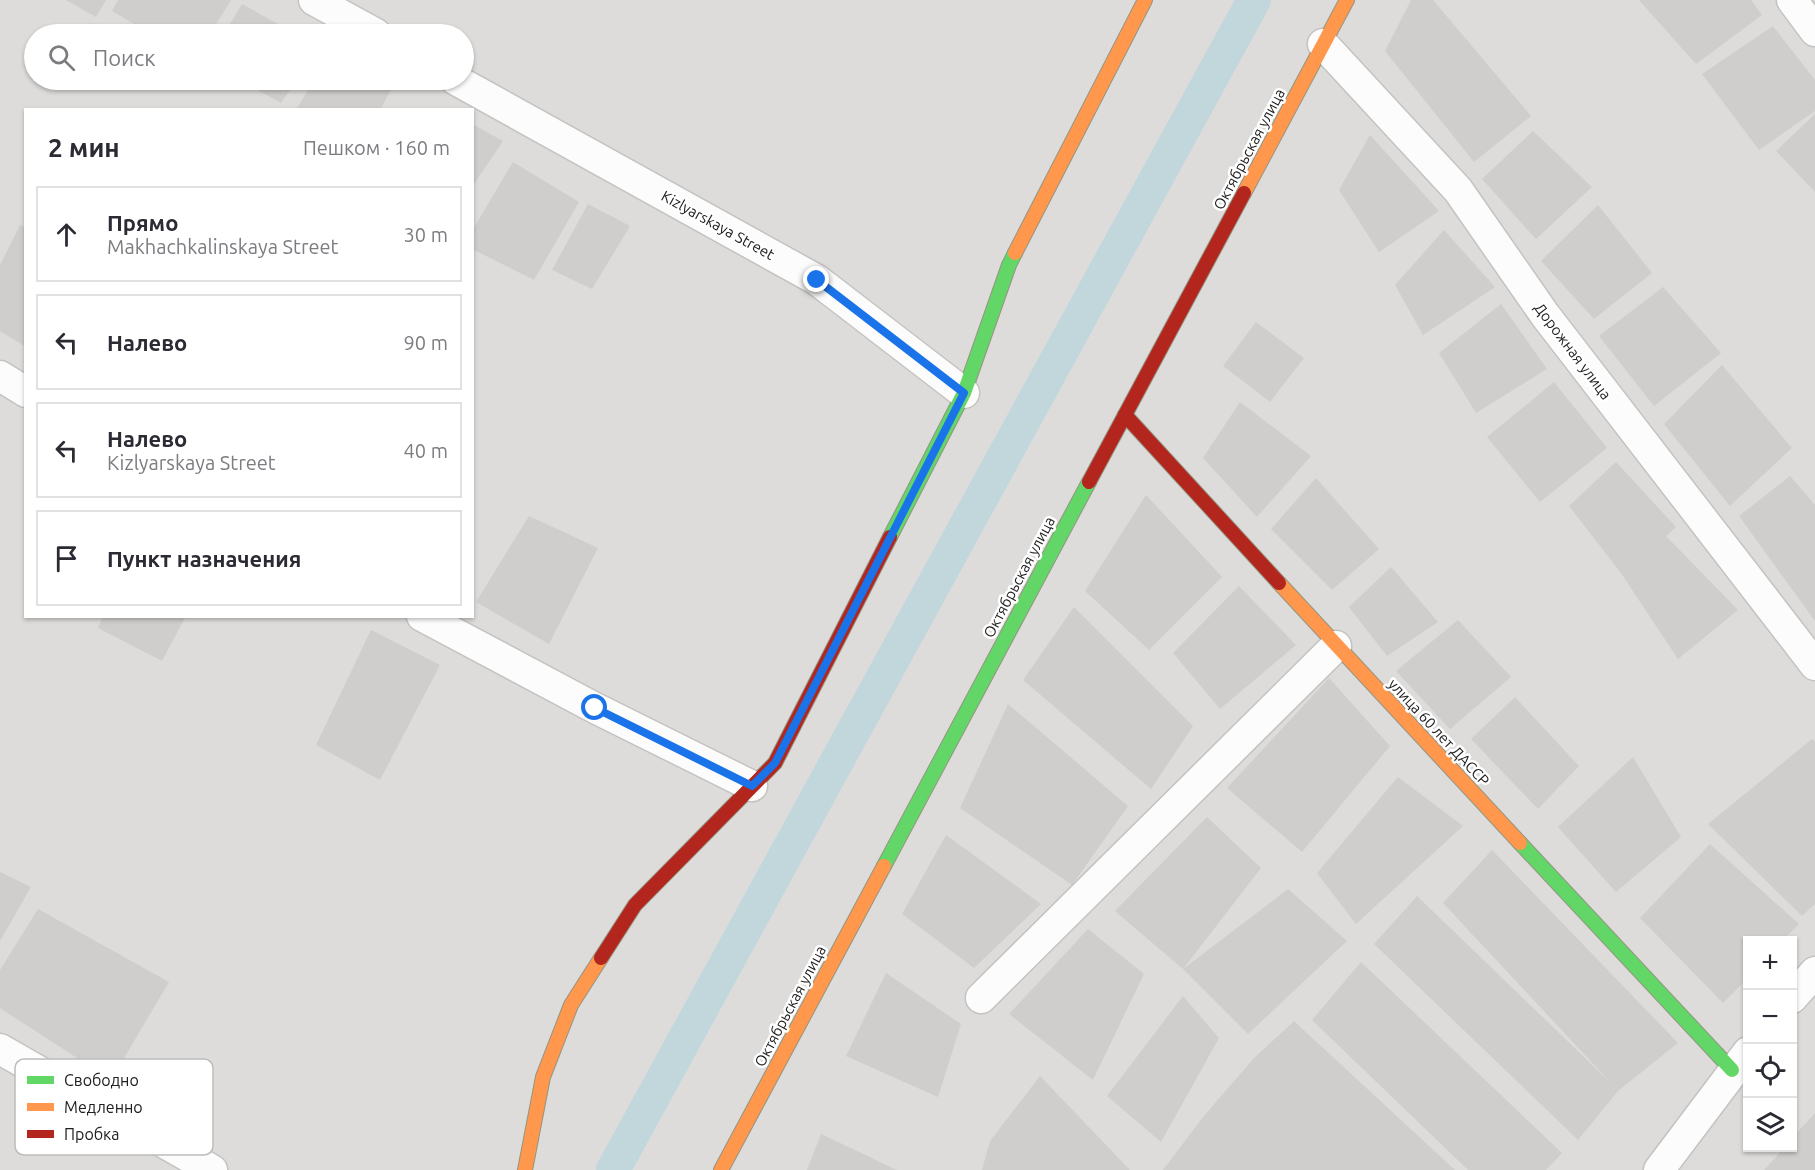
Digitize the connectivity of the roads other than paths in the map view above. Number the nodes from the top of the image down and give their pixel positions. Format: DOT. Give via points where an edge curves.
graph roads {
  1 [pos="314,0"];
  2 [pos="1145,0"];
  3 [pos="1347,0"];
  4 [pos="1792,0"];
  5 [pos="358,24"];
  6 [pos="1815,31"];
  7 [pos="1323,44"];
  8 [pos="474,90"];
  9 [pos="0,376"];
  10 [pos="24,391"];
  11 [pos="964,393"];
  12 [pos="1125,415"];
  13 [pos="426,618"];
  14 [pos="1336,646"];
  15 [pos="1815,665"];
  16 [pos="752,786"];
  17 [pos="1815,972"];
  18 [pos="1797,992"];
  19 [pos="981,998"];
  20 [pos="0,1049"];
  21 [pos="18,1059"];
  22 [pos="1740,1060"];
  23 [pos="186,1155"];
  24 [pos="212,1170"];
  25 [pos="525,1170"];
  26 [pos="721,1170"];
  27 [pos="1659,1170"];
  1 -- 5 [label="street"];
  2 -- 11 [label="street" via="1009,266"];
  3 -- 7 [label="street, Октябрьская улица"];
  4 -- 6 [label="street"];
  7 -- 12 [label="street, Октябрьская улица"];
  7 -- 15 [label="street, Дорожная улица" via="1458,190 1545,315"];
  8 -- 11 [label="street, Kizlyarskaya Street" via="817,280"];
  9 -- 10 [label="street"];
  11 -- 16 [label="street" via="775,763"];
  12 -- 14 [label="street, улица 60 лет ДАССР"];
  12 -- 26 [label="street, Октябрьская улица"];
  13 -- 16 [label="street"];
  14 -- 19 [label="street"];
  14 -- 22 [label="street, улица 60 лет ДАССР"];
  16 -- 25 [label="street" via="635,905 571,1005 543,1077"];
  17 -- 18 [label="street"];
  20 -- 21 [label="street"];
  22 -- 27 [label="street"];
  23 -- 24 [label="street"];
}
